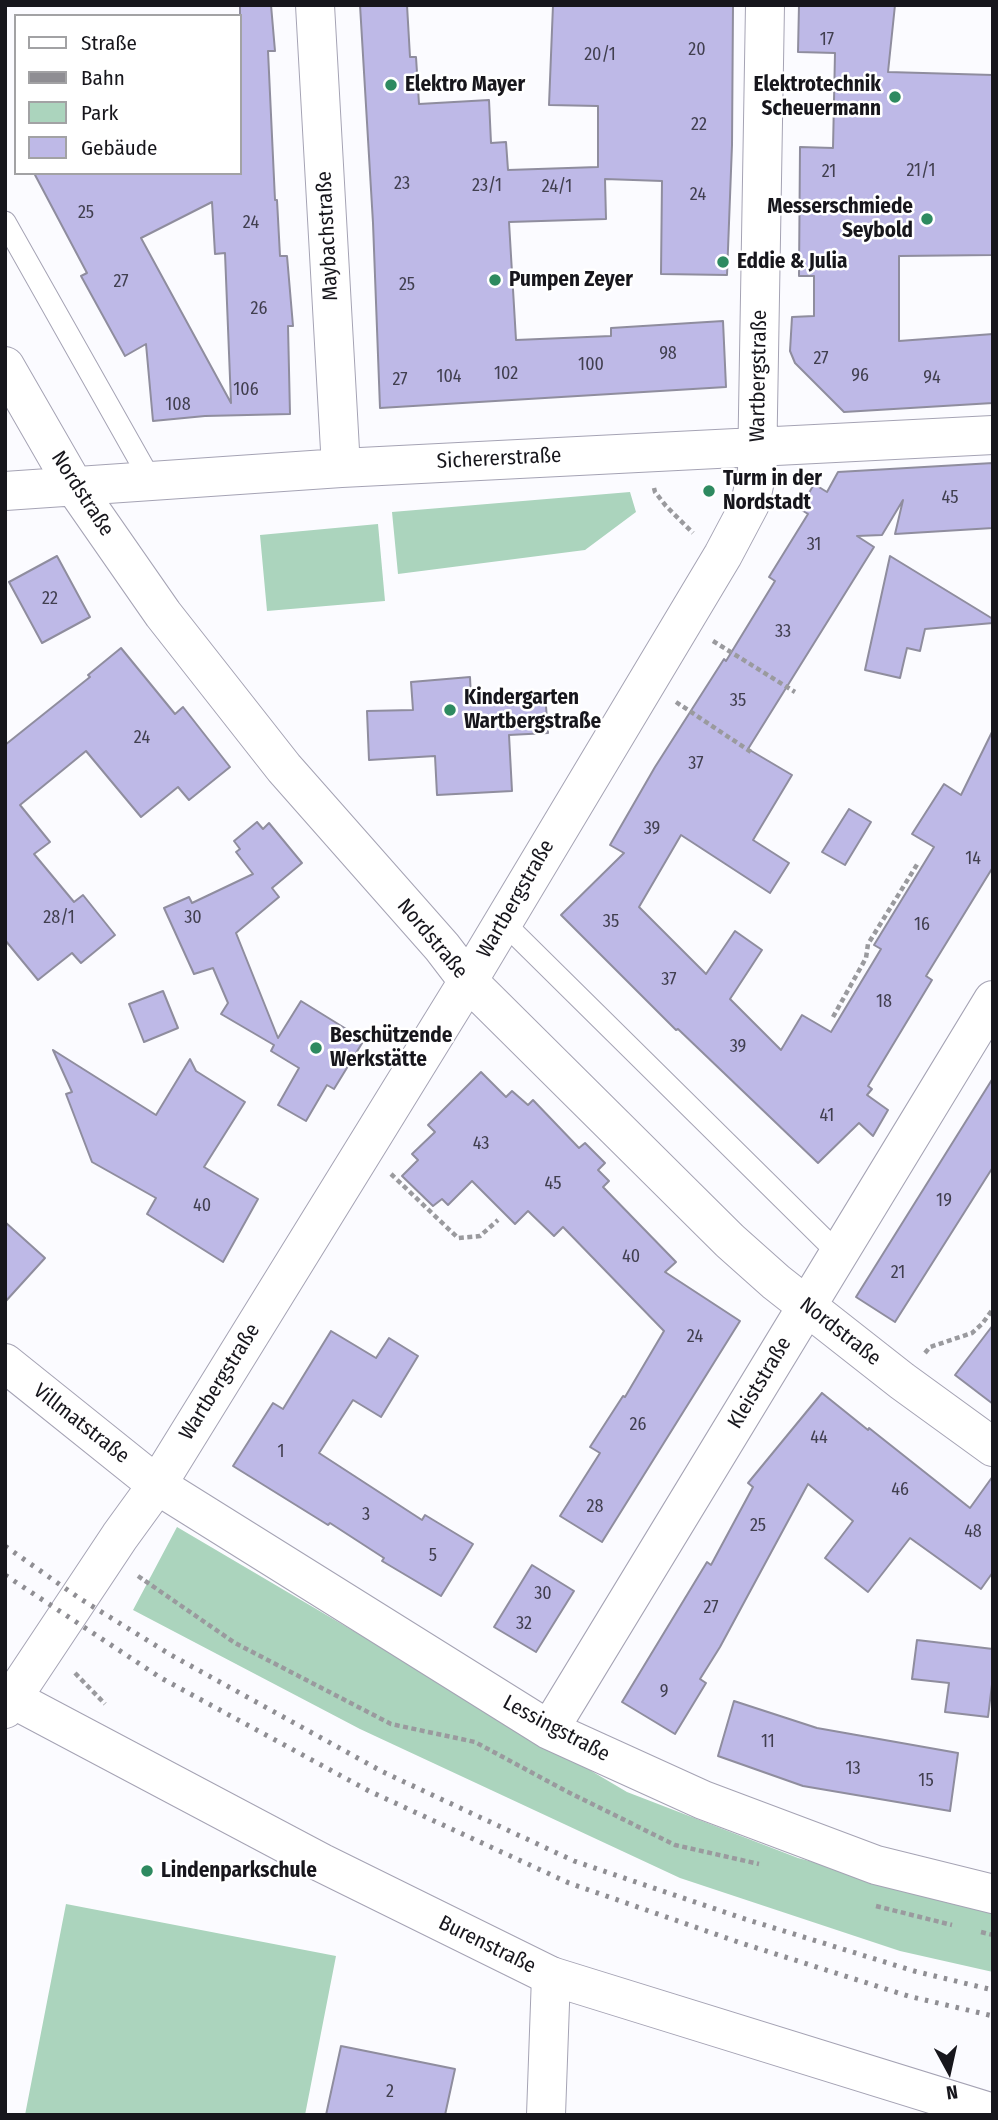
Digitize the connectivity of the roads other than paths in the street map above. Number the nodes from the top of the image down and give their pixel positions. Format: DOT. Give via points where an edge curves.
graph roads {
  1 [pos="316,5"];
  2 [pos="765,5"];
  3 [pos="5,222"];
  4 [pos="5,366"];
  5 [pos="993,435"];
  6 [pos="758,446"];
  7 [pos="341,468"];
  8 [pos="150,479"];
  9 [pos="74,486"];
  10 [pos="5,491"];
  11 [pos="502,921"];
  12 [pos="468,981"];
  13 [pos="991,1006"];
  14 [pos="838,1253"];
  15 [pos="807,1305"];
  16 [pos="5,1363"];
  17 [pos="993,1447"];
  18 [pos="157,1485"];
  19 [pos="8,1701"];
  20 [pos="549,1730"];
  21 [pos="993,1894"];
  22 [pos="551,1976"];
  23 [pos="993,2113"];
  24 [pos="546,2115"];
  1 -- 7 [label="street, Maybachstraße"];
  2 -- 6 [label="street, Wartbergstraße"];
  3 -- 8 [label="lane"];
  4 -- 9 [label="street, Nordstraße"];
  5 -- 6 [label="street, Sichererstraße"];
  6 -- 7 [label="street, Sichererstraße"];
  6 -- 11 [label="street, Wartbergstraße" via="750,504 723,555"];
  7 -- 8 [label="street, Sichererstraße"];
  8 -- 9 [label="street, Sichererstraße"];
  9 -- 10 [label="street, Sichererstraße"];
  9 -- 12 [label="street, Nordstraße" via="163,614 284,768"];
  11 -- 12 [label="street, Wartbergstraße"];
  11 -- 14 [label="lane"];
  12 -- 15 [label="street, Nordstraße" via="730,1241"];
  12 -- 18 [label="street, Wartbergstraße"];
  13 -- 14 [label="street, Kleiststraße"];
  14 -- 15 [label="street, Kleiststraße"];
  15 -- 17 [label="street, Nordstraße"];
  15 -- 20 [label="street, Kleiststraße"];
  16 -- 18 [label="street, Villmatstraße"];
  18 -- 19 [label="street, Wartbergstraße"];
  18 -- 20 [label="street, Lessingstraße"];
  19 -- 22 [label="street, Burenstraße"];
  20 -- 21 [label="street, Lessingstraße" via="703,1800 876,1865"];
  22 -- 23 [label="street, Burenstraße"];
  22 -- 24 [label="street"];
}
